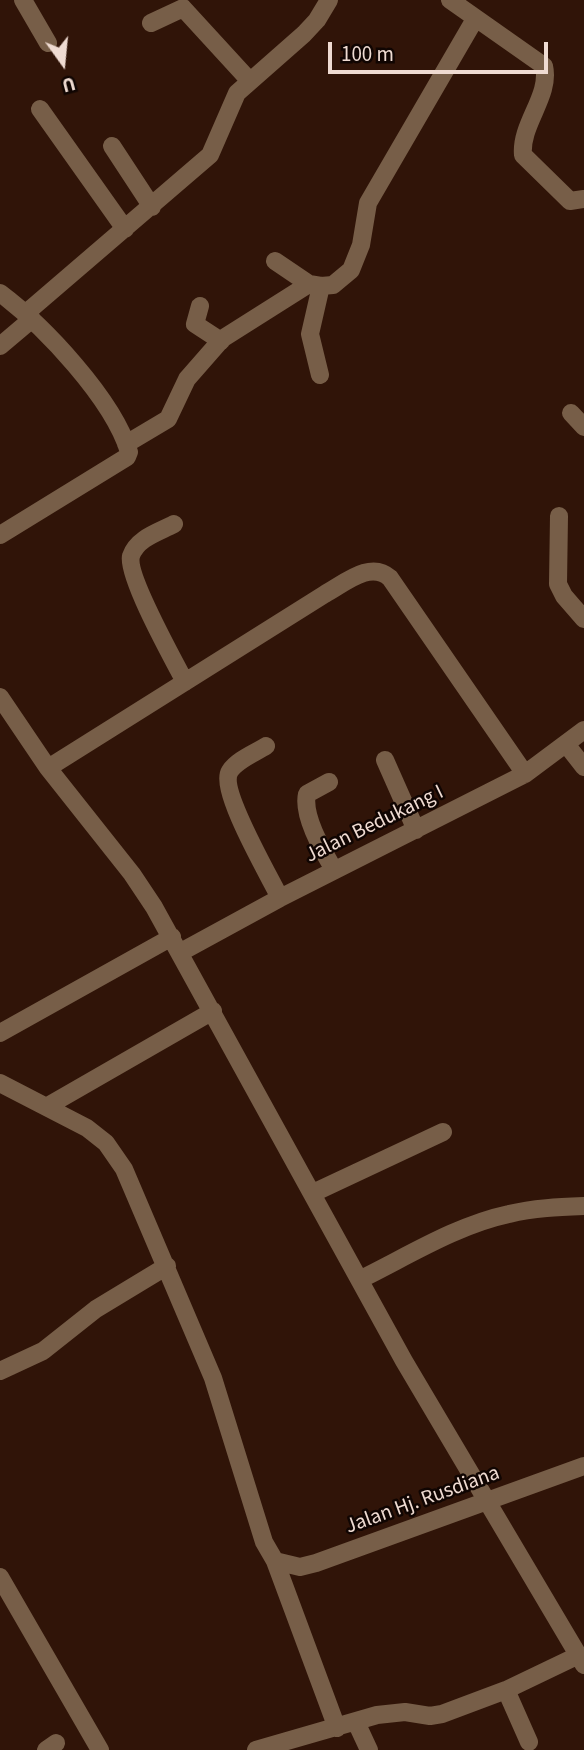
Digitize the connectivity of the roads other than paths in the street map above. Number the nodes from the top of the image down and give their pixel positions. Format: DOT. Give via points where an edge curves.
graph roads {
  1 [pos="23,0"];
  2 [pos="329,0"];
  3 [pos="450,0"];
  4 [pos="188,4"];
  5 [pos="475,19"];
  6 [pos="151,23"];
  7 [pos="48,43"];
  8 [pos="249,80"];
  9 [pos="40,109"];
  10 [pos="112,146"];
  11 [pos="584,199"];
  12 [pos="152,207"];
  13 [pos="125,229"];
  14 [pos="275,261"];
  15 [pos="315,285"];
  16 [pos="0,293"];
  17 [pos="200,306"];
  18 [pos="29,316"];
  19 [pos="221,341"];
  20 [pos="0,346"];
  21 [pos="320,375"];
  22 [pos="570,413"];
  23 [pos="584,427"];
  24 [pos="126,444"];
  25 [pos="559,516"];
  26 [pos="174,524"];
  27 [pos="0,535"];
  28 [pos="584,620"];
  29 [pos="185,682"];
  30 [pos="0,696"];
  31 [pos="584,730"];
  32 [pos="566,744"];
  33 [pos="266,746"];
  34 [pos="384,760"];
  35 [pos="584,767"];
  36 [pos="48,768"];
  37 [pos="525,774"];
  38 [pos="329,782"];
  39 [pos="416,830"];
  40 [pos="334,870"];
  41 [pos="280,898"];
  42 [pos="176,944"];
  43 [pos="213,1011"];
  44 [pos="0,1032"];
  45 [pos="1,1085"];
  46 [pos="46,1107"];
  47 [pos="443,1132"];
  48 [pos="313,1194"];
  49 [pos="584,1206"];
  50 [pos="167,1266"];
  51 [pos="361,1279"];
  52 [pos="0,1371"];
  53 [pos="584,1465"];
  54 [pos="489,1502"];
  55 [pos="275,1562"];
  56 [pos="0,1577"];
  57 [pos="581,1660"];
  58 [pos="506,1690"];
  59 [pos="356,1722"];
  60 [pos="337,1728"];
  61 [pos="529,1742"];
  62 [pos="100,1750"];
  63 [pos="256,1750"];
  64 [pos="369,1750"];
  1 -- 7 [label="street"];
  2 -- 8 [label="street" via="304,34"];
  3 -- 5 [label="street"];
  4 -- 6 [label="street"];
  4 -- 8 [label="street"];
  5 -- 11 [label="street" via="544,66 523,155 570,201"];
  5 -- 15 [label="street" via="368,203 361,245 351,270 333,285"];
  8 -- 12 [label="street" via="229,105 210,155"];
  9 -- 13 [label="street"];
  10 -- 12 [label="street"];
  12 -- 13 [label="street"];
  13 -- 18 [label="street"];
  14 -- 15 [label="street"];
  15 -- 19 [label="street" via="241,324"];
  15 -- 21 [label="street" via="310,334"];
  16 -- 18 [label="street"];
  17 -- 19 [label="street" via="195,324"];
  18 -- 20 [label="street"];
  18 -- 24 [label="street" via="97,392"];
  19 -- 24 [label="street" via="187,379 167,419"];
  22 -- 23 [label="street"];
  24 -- 27 [label="street" via="127,457"];
  25 -- 28 [label="street" via="558,584"];
  26 -- 29 [label="street" via="145,538 131,561 137,585"];
  29 -- 36 [label="street"];
  29 -- 37 [label="street" via="325,594 378,570 390,578"];
  30 -- 36 [label="street"];
  31 -- 32 [label="street, Jalan Bedukang I"];
  32 -- 35 [label="street"];
  32 -- 37 [label="street, Jalan Bedukang I"];
  33 -- 41 [label="street" via="235,766 228,783 232,801"];
  34 -- 39 [label="street"];
  36 -- 42 [label="street" via="132,874"];
  37 -- 39 [label="street, Jalan Bedukang I"];
  38 -- 40 [label="street" via="306,799"];
  39 -- 40 [label="street, Jalan Bedukang I"];
  40 -- 41 [label="street, Jalan Bedukang I"];
  41 -- 42 [label="street, Jalan Bedukang I"];
  42 -- 43 [label="street"];
  42 -- 44 [label="street, Jalan Bedukang I"];
  43 -- 46 [label="street"];
  43 -- 48 [label="street"];
  45 -- 46 [label="street"];
  46 -- 50 [label="street" via="87,1128 115,1154"];
  47 -- 48 [label="street"];
  48 -- 51 [label="street"];
  49 -- 51 [label="street" via="506,1214"];
  50 -- 52 [label="street" via="96,1308 43,1351"];
  50 -- 55 [label="street" via="213,1378 264,1542"];
  51 -- 54 [label="street" via="404,1361"];
  53 -- 54 [label="street, Jalan Hj. Rusdiana"];
  54 -- 55 [label="street, Jalan Hj. Rusdiana" via="316,1563 300,1567"];
  54 -- 57 [label="street"];
  55 -- 60 [label="street"];
  56 -- 62 [label="street"];
  57 -- 58 [label="street"];
  58 -- 59 [label="street" via="442,1714 394,1713"];
  58 -- 61 [label="street"];
  59 -- 60 [label="street"];
  59 -- 64 [label="street"];
  60 -- 63 [label="street"];
}
